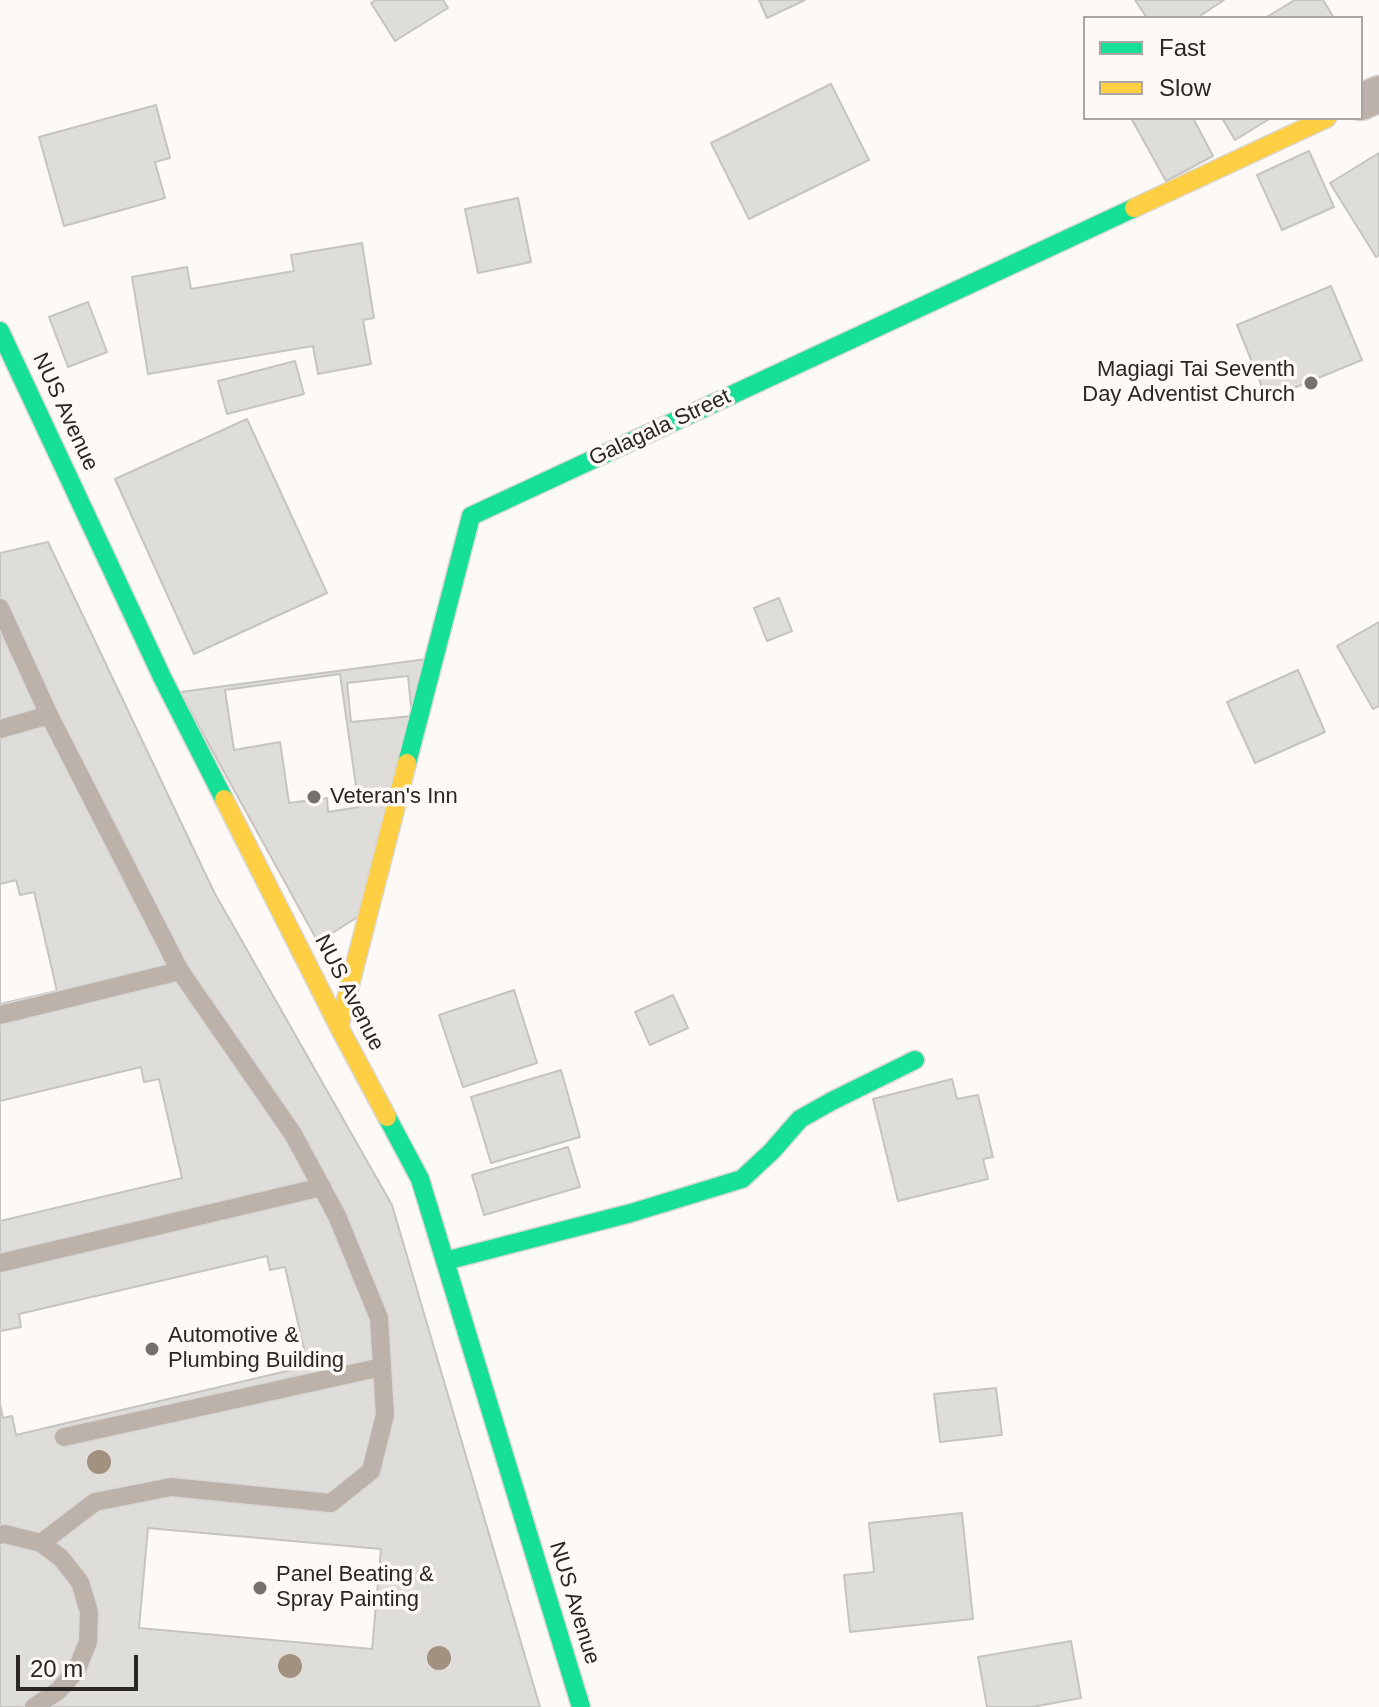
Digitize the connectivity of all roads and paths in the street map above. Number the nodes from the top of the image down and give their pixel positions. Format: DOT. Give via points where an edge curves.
graph roads {
  1 [pos="1323,120"];
  2 [pos="0,331"];
  3 [pos="0,608"];
  4 [pos="49,715"];
  5 [pos="0,729"];
  6 [pos="180,971"];
  7 [pos="0,1015"];
  8 [pos="339,1027"];
  9 [pos="915,1060"];
  10 [pos="322,1187"];
  11 [pos="445,1261"];
  12 [pos="0,1263"];
  13 [pos="382,1367"];
  14 [pos="64,1437"];
  15 [pos="0,1535"];
  16 [pos="41,1543"];
  17 [pos="34,1707"];
  18 [pos="581,1707"];
  1 -- 8 [label="street, Galagala Street" via="471,516"];
  2 -- 8 [label="street, NUS Avenue" via="163,679"];
  3 -- 4 [label="lane"];
  4 -- 5 [label="lane"];
  4 -- 6 [label="lane"];
  6 -- 7 [label="lane"];
  6 -- 10 [label="lane" via="293,1134"];
  8 -- 11 [label="street, NUS Avenue" via="420,1179"];
  9 -- 11 [label="street" via="800,1119 742,1179"];
  10 -- 12 [label="lane"];
  10 -- 13 [label="lane" via="379,1318"];
  11 -- 18 [label="street, NUS Avenue"];
  13 -- 14 [label="lane"];
  13 -- 16 [label="lane" via="385,1415 371,1471 331,1503 171,1487 95,1502"];
  15 -- 16 [label="lane"];
  16 -- 17 [label="lane" via="80,1582 89,1612 88,1642 76,1671"];
}
